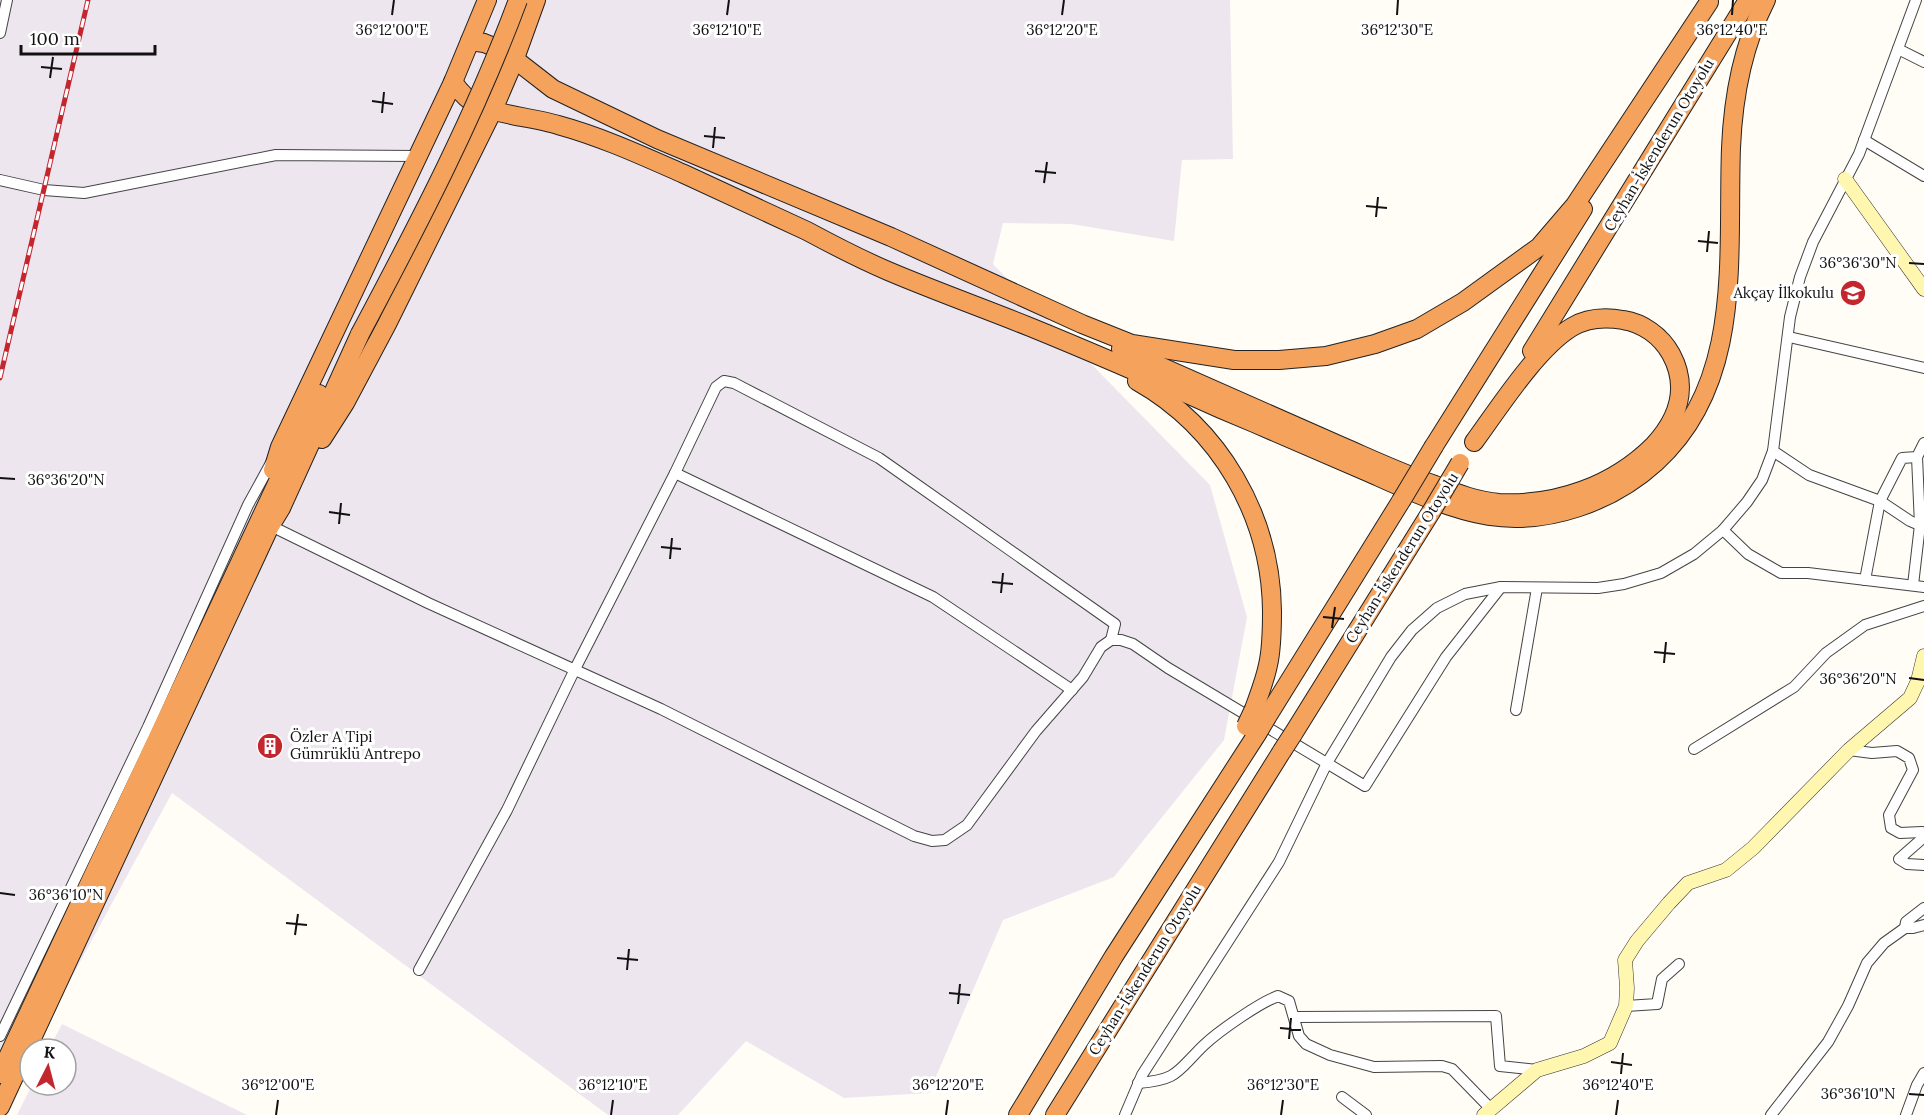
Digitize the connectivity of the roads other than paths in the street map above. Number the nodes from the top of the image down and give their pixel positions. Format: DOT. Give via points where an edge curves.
graph roads {
  1 [pos="8,0"];
  2 [pos="487,0"];
  3 [pos="505,0"];
  4 [pos="518,0"];
  5 [pos="536,0"];
  6 [pos="1748,0"];
  7 [pos="1766,0"];
  8 [pos="1916,0"];
  9 [pos="1710,1"];
  10 [pos="0,33"];
  11 [pos="471,41"];
  12 [pos="1898,49"];
  13 [pos="514,61"];
  14 [pos="1924,62"];
  15 [pos="453,82"];
  16 [pos="494,110"];
  17 [pos="1864,140"];
  18 [pos="417,156"];
  19 [pos="1924,176"];
  20 [pos="1845,179"];
  21 [pos="0,180"];
  22 [pos="908,245"];
  23 [pos="1924,289"];
  24 [pos="1034,329"];
  25 [pos="354,332"];
  26 [pos="1789,337"];
  27 [pos="1924,368"];
  28 [pos="1474,442"];
  29 [pos="1924,443"];
  30 [pos="280,447"];
  31 [pos="1773,451"];
  32 [pos="1917,457"];
  33 [pos="675,473"];
  34 [pos="1880,501"];
  35 [pos="281,508"];
  36 [pos="265,522"];
  37 [pos="1922,526"];
  38 [pos="1723,530"];
  39 [pos="1864,580"];
  40 [pos="1918,586"];
  41 [pos="1501,587"];
  42 [pos="1537,588"];
  43 [pos="1924,606"];
  44 [pos="1111,640"];
  45 [pos="1924,656"];
  46 [pos="575,669"];
  47 [pos="1072,690"];
  48 [pos="1516,710"];
  49 [pos="1261,713"];
  50 [pos="1694,749"];
  51 [pos="1849,750"];
  52 [pos="1327,763"];
  53 [pos="1924,837"];
  54 [pos="1924,865"];
  55 [pos="1924,908"];
  56 [pos="1924,925"];
  57 [pos="1905,928"];
  58 [pos="1679,964"];
  59 [pos="419,970"];
  60 [pos="1626,1006"];
  61 [pos="1295,1017"];
  62 [pos="0,1036"];
  63 [pos="1537,1070"];
  64 [pos="1924,1073"];
  65 [pos="0,1074"];
  66 [pos="1138,1083"];
  67 [pos="1342,1097"];
  68 [pos="0,1107"];
  69 [pos="1487,1112"];
  70 [pos="1018,1115"];
  71 [pos="1055,1115"];
  72 [pos="1125,1115"];
  73 [pos="1366,1115"];
  74 [pos="1771,1115"];
  75 [pos="1906,1115"];
  1 -- 10 [label="street"];
  2 -- 11 [label="highway"];
  3 -- 25 [label="highway" via="415,207"];
  4 -- 25 [label="highway, bridge" via="426,211"];
  5 -- 13 [label="highway"];
  6 -- 28 [label="highway, Ceyhan-İskenderun Otoyolu"];
  7 -- 24 [label="highway" via="1747,50 1736,99 1731,144 1728,292 1715,370 1702,402 1682,434 1656,462 1599,500 1529,517 1463,511"];
  8 -- 12 [label="street"];
  9 -- 22 [label="highway" via="1575,205 1539,247 1463,302 1417,329 1375,344 1326,356 1279,360 1234,360 1132,344"];
  9 -- 49 [label="highway, Ceyhan-İskenderun Otoyolu, bridge" via="1401,501"];
  11 -- 13 [label="highway" via="504,51"];
  11 -- 15 [label="highway"];
  12 -- 14 [label="street"];
  12 -- 17 [label="street"];
  13 -- 16 [label="highway"];
  13 -- 22 [label="highway" via="553,89 657,139"];
  15 -- 16 [label="highway" via="462,95"];
  15 -- 18 [label="highway"];
  16 -- 24 [label="highway" via="588,133 753,205 886,270"];
  16 -- 35 [label="highway" via="345,404"];
  17 -- 19 [label="street"];
  17 -- 20 [label="street"];
  18 -- 21 [label="street" via="276,155 84,193 44,190"];
  18 -- 30 [label="highway"];
  20 -- 23 [label="street"];
  20 -- 26 [label="street" via="1800,277"];
  22 -- 28 [label="highway" via="986,289 1398,472 1479,500 1528,503 1562,498 1596,486 1624,470 1654,444 1673,420 1681,388 1678,369 1660,339 1646,328 1630,321 1592,319 1573,326 1552,342"];
  24 -- 49 [label="highway" via="1110,366 1170,403 1217,450 1235,477 1261,533 1272,594 1272,632"];
  25 -- 35 [label="highway"];
  25 -- 36 [label="highway"];
  26 -- 27 [label="street"];
  26 -- 31 [label="street"];
  28 -- 71 [label="highway, Ceyhan-İskenderun Otoyolu, bridge"];
  29 -- 32 [label="street"];
  30 -- 36 [label="highway"];
  30 -- 62 [label="street" via="248,505 148,727"];
  31 -- 34 [label="street" via="1809,475"];
  31 -- 38 [label="street" via="1762,480"];
  32 -- 34 [label="street" via="1902,458"];
  32 -- 37 [label="street"];
  33 -- 44 [label="street" via="716,387 724,381 734,383 879,458 1115,624"];
  33 -- 46 [label="street"];
  33 -- 47 [label="street" via="933,597"];
  34 -- 37 [label="street"];
  34 -- 39 [label="street"];
  35 -- 36 [label="highway"];
  36 -- 46 [label="street" via="428,603"];
  36 -- 65 [label="highway"];
  36 -- 68 [label="highway"];
  37 -- 40 [label="street"];
  38 -- 39 [label="street" via="1749,554 1781,573"];
  38 -- 42 [label="street" via="1694,554 1661,573 1598,588"];
  39 -- 40 [label="street"];
  41 -- 42 [label="street"];
  41 -- 52 [label="street" via="1465,594 1437,608 1412,630 1391,657"];
  41 -- 52 [label="street" via="1446,657 1365,786"];
  42 -- 48 [label="street"];
  43 -- 50 [label="street" via="1865,625 1826,653 1794,687"];
  44 -- 47 [label="street" via="1101,647"];
  44 -- 52 [label="street" via="1133,644"];
  45 -- 51 [label="street" via="1910,698"];
  46 -- 47 [label="street" via="914,836 932,841 945,840 967,825"];
  46 -- 59 [label="street" via="507,810"];
  49 -- 70 [label="highway, Ceyhan-İskenderun Otoyolu, bridge"];
  51 -- 53 [label="street" via="1897,751 1909,758 1913,770 1889,815 1891,828 1900,834 1922,832"];
  51 -- 60 [label="street" via="1753,848 1726,870 1688,883 1669,903 1625,960"];
  52 -- 66 [label="street" via="1279,862"];
  53 -- 54 [label="street" via="1899,859"];
  55 -- 57 [label="street" via="1906,922"];
  56 -- 57 [label="street"];
  57 -- 74 [label="street" via="1884,943 1867,963 1828,1042"];
  58 -- 60 [label="street" via="1662,979 1657,1004"];
  60 -- 63 [label="street" via="1610,1043 1584,1056"];
  61 -- 63 [label="street" via="1496,1016 1500,1066"];
  61 -- 66 [label="street" via="1289,1001 1278,996 1266,1000 1205,1044 1181,1071 1160,1082"];
  61 -- 69 [label="street" via="1299,1036 1306,1044 1330,1055 1374,1067 1452,1069"];
  63 -- 69 [label="street"];
  64 -- 75 [label="street"];
  66 -- 72 [label="street"];
  67 -- 73 [label="street"];
}
